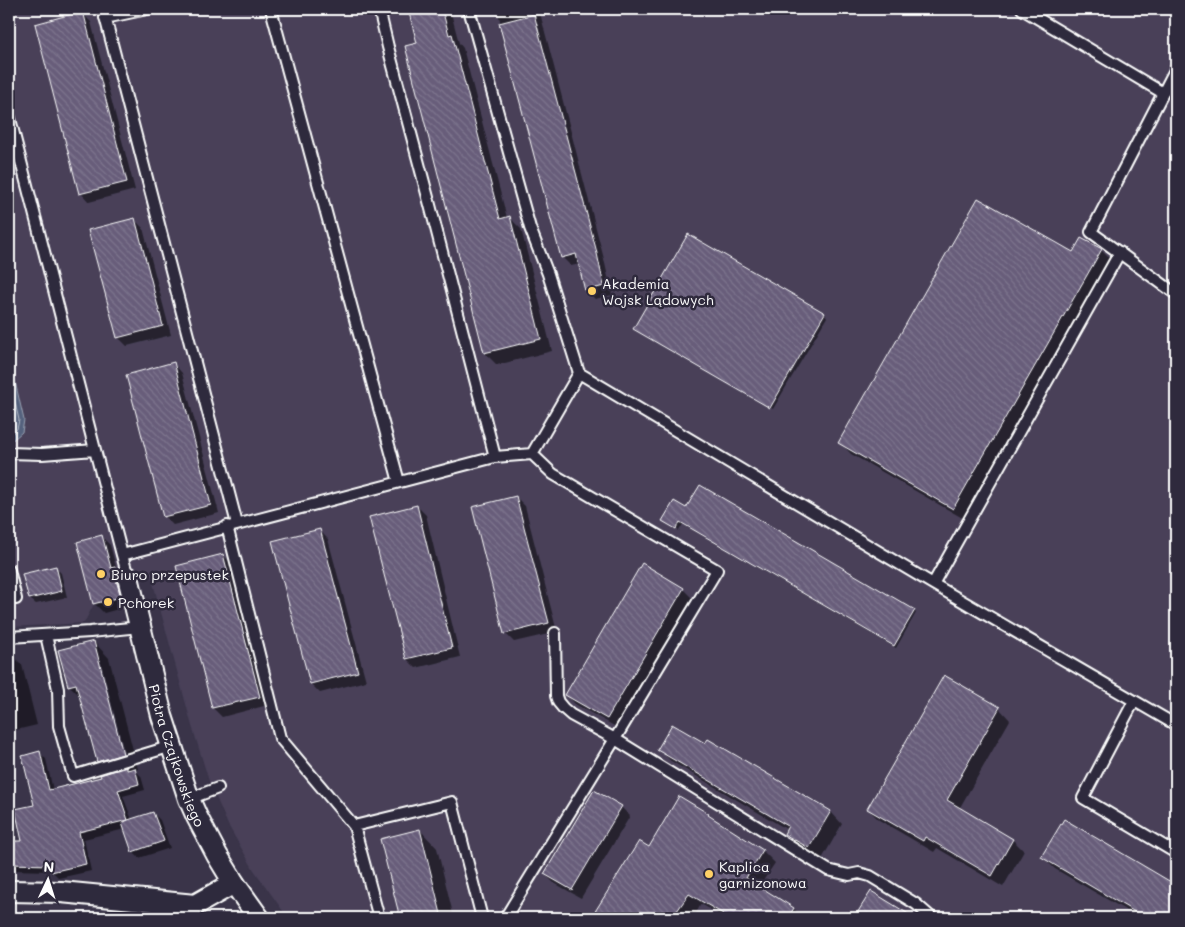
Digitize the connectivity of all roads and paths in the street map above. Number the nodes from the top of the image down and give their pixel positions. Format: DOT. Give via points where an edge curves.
graph roads {
  1 [pos="146,9"];
  2 [pos="271,9"];
  3 [pos="379,9"];
  4 [pos="469,9"];
  5 [pos="1022,9"];
  6 [pos="104,14"];
  7 [pos="1176,68"];
  8 [pos="1163,93"];
  9 [pos="9,115"];
  10 [pos="1120,252"];
  11 [pos="1176,294"];
  12 [pos="579,373"];
  13 [pos="95,450"];
  14 [pos="9,453"];
  15 [pos="532,454"];
  16 [pos="495,457"];
  17 [pos="399,482"];
  18 [pos="232,525"];
  19 [pos="122,554"];
  20 [pos="9,570"];
  21 [pos="128,577"];
  22 [pos="932,584"];
  23 [pos="16,599"];
  24 [pos="140,627"];
  25 [pos="555,633"];
  26 [pos="46,635"];
  27 [pos="9,637"];
  28 [pos="1134,701"];
  29 [pos="1176,726"];
  30 [pos="615,739"];
  31 [pos="172,746"];
  32 [pos="218,788"];
  33 [pos="189,799"];
  34 [pos="354,826"];
  35 [pos="1176,853"];
  36 [pos="234,883"];
  37 [pos="9,891"];
  38 [pos="258,918"];
  39 [pos="378,918"];
  40 [pos="482,918"];
  41 [pos="505,918"];
  42 [pos="932,918"];
  1 -- 6 [label="lane"];
  2 -- 17 [label="lane"];
  3 -- 16 [label="lane"];
  4 -- 12 [label="lane" via="530,228"];
  5 -- 8 [label="lane"];
  6 -- 18 [label="lane"];
  7 -- 8 [label="lane"];
  8 -- 10 [label="lane" via="1092,232"];
  9 -- 13 [label="lane"];
  10 -- 11 [label="lane"];
  10 -- 22 [label="lane"];
  12 -- 15 [label="lane"];
  12 -- 22 [label="lane"];
  13 -- 14 [label="lane"];
  13 -- 19 [label="lane"];
  15 -- 16 [label="lane"];
  15 -- 30 [label="lane" via="553,474 717,570"];
  16 -- 17 [label="lane"];
  17 -- 18 [label="lane"];
  18 -- 19 [label="lane"];
  18 -- 34 [label="lane" via="280,738"];
  19 -- 21 [label="lane"];
  20 -- 23 [label="lane"];
  21 -- 24 [label="street, Piotra Czajkowskiego"];
  22 -- 28 [label="lane"];
  24 -- 26 [label="lane"];
  24 -- 31 [label="street, Piotra Czajkowskiego"];
  25 -- 30 [label="lane" via="558,702 572,715"];
  26 -- 27 [label="lane"];
  26 -- 31 [label="lane" via="58,689 59,726 72,776"];
  28 -- 29 [label="lane"];
  28 -- 35 [label="lane" via="1084,798"];
  30 -- 41 [label="lane"];
  30 -- 42 [label="lane" via="828,870 870,876 916,904"];
  31 -- 33 [label="street, Piotra Czajkowskiego"];
  32 -- 33 [label="lane"];
  33 -- 36 [label="street, Piotra Czajkowskiego"];
  34 -- 39 [label="lane"];
  34 -- 40 [label="lane" via="452,802"];
  36 -- 37 [label="street" via="195,905 61,892"];
  36 -- 38 [label="street, Piotra Czajkowskiego"];
}
